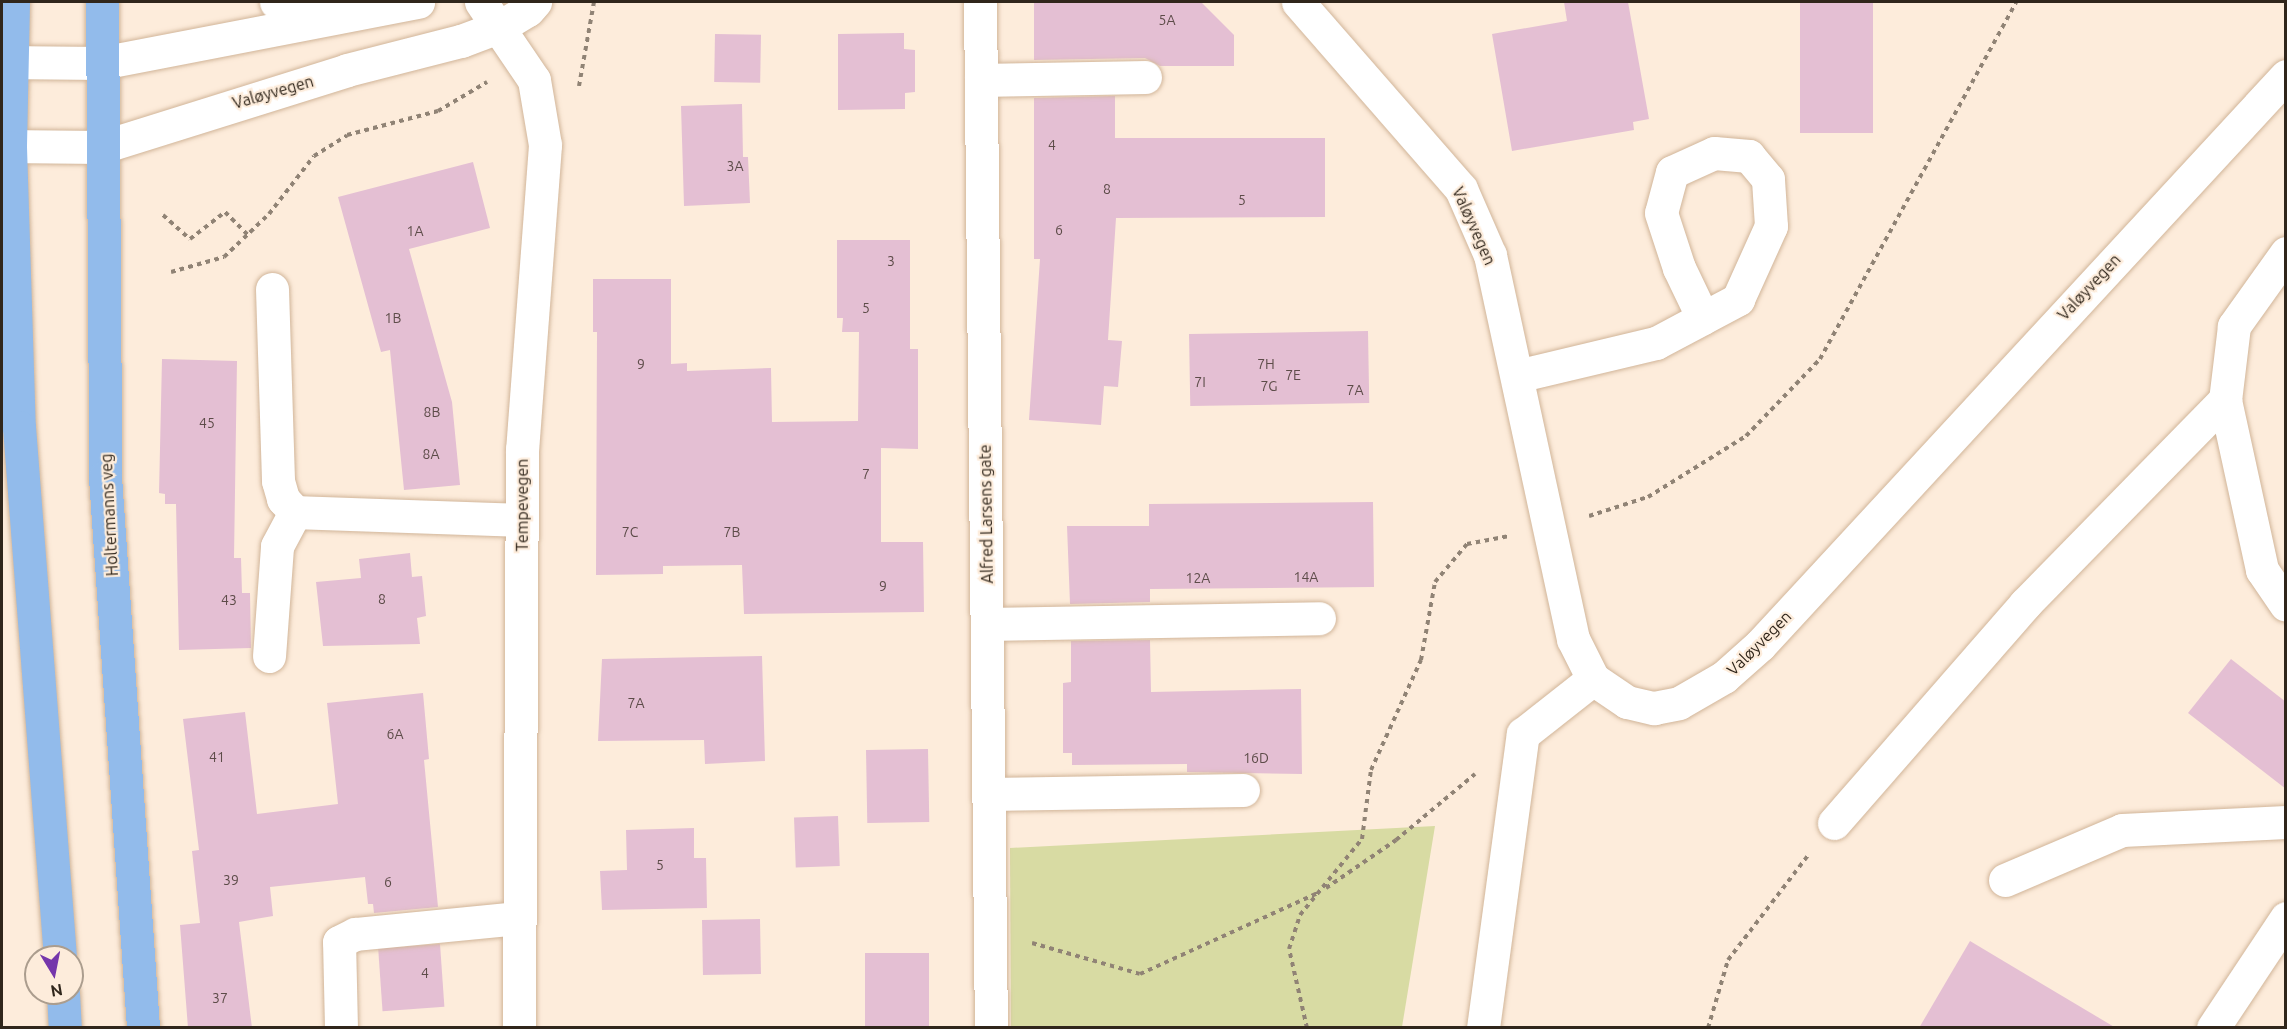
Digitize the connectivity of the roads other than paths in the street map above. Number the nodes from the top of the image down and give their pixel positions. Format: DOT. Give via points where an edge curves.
graph roads {
  1 [pos="14,2"];
  2 [pos="102,2"];
  3 [pos="276,2"];
  4 [pos="418,2"];
  5 [pos="535,2"];
  6 [pos="980,2"];
  7 [pos="1298,2"];
  8 [pos="366,11"];
  9 [pos="491,14"];
  10 [pos="6,61"];
  11 [pos="101,63"];
  12 [pos="2286,76"];
  13 [pos="1145,77"];
  14 [pos="981,80"];
  15 [pos="6,146"];
  16 [pos="102,147"];
  17 [pos="2286,253"];
  18 [pos="272,289"];
  19 [pos="1703,318"];
  20 [pos="1517,376"];
  21 [pos="2225,400"];
  22 [pos="295,512"];
  23 [pos="521,520"];
  24 [pos="2286,605"];
  25 [pos="1320,618"];
  26 [pos="988,624"];
  27 [pos="270,656"];
  28 [pos="1593,679"];
  29 [pos="1243,790"];
  30 [pos="989,794"];
  31 [pos="2286,822"];
  32 [pos="1834,823"];
  33 [pos="2005,880"];
  34 [pos="517,918"];
  35 [pos="2286,918"];
  36 [pos="59,945"];
  37 [pos="64,1005"];
  38 [pos="65,1028"];
  39 [pos="143,1028"];
  40 [pos="341,1028"];
  41 [pos="519,1028"];
  42 [pos="991,1028"];
  43 [pos="1483,1028"];
  44 [pos="2213,1028"];
  1 -- 10 [label="main road"];
  2 -- 11 [label="main road, Holtermanns veg"];
  3 -- 8 [label="street"];
  4 -- 8 [label="street"];
  5 -- 9 [label="street, Valøyvegen" via="528,10"];
  6 -- 14 [label="street, Alfred Larsens gate"];
  7 -- 20 [label="street, Valøyvegen" via="1461,189 1490,255"];
  8 -- 11 [label="street"];
  9 -- 16 [label="street, Valøyvegen" via="461,41 212,110"];
  9 -- 23 [label="street, Tempevegen" via="534,80 545,146 525,387"];
  10 -- 11 [label="street"];
  10 -- 15 [label="main road"];
  11 -- 16 [label="main road, Holtermanns veg"];
  12 -- 28 [label="street, Valøyvegen" via="1760,645 1724,677 1679,703 1654,708 1628,702"];
  13 -- 14 [label="street"];
  14 -- 26 [label="street, Alfred Larsens gate"];
  15 -- 16 [label="street, Valøyvegen"];
  15 -- 36 [label="main road" via="22,499"];
  16 -- 39 [label="main road, Holtermanns veg" via="105,477"];
  17 -- 21 [label="street" via="2234,326"];
  18 -- 22 [label="street" via="278,481 283,499"];
  19 -- 19 [label="street" via="1738,299 1771,226 1768,179 1749,156 1714,153 1672,172 1661,213 1679,268"];
  19 -- 20 [label="street" via="1656,343"];
  20 -- 28 [label="street, Valøyvegen" via="1573,639"];
  21 -- 24 [label="street" via="2262,570"];
  21 -- 32 [label="street" via="2025,604"];
  22 -- 23 [label="street"];
  22 -- 27 [label="street" via="277,546"];
  23 -- 34 [label="street, Tempevegen"];
  25 -- 26 [label="street"];
  26 -- 30 [label="street, Alfred Larsens gate"];
  28 -- 43 [label="street" via="1523,734"];
  29 -- 30 [label="street"];
  30 -- 42 [label="street, Alfred Larsens gate"];
  31 -- 33 [label="street" via="2122,830"];
  34 -- 40 [label="street" via="355,934 339,942"];
  34 -- 41 [label="street, Tempevegen"];
  35 -- 44 [label="street"];
  37 -- 38 [label="main road"];
}
